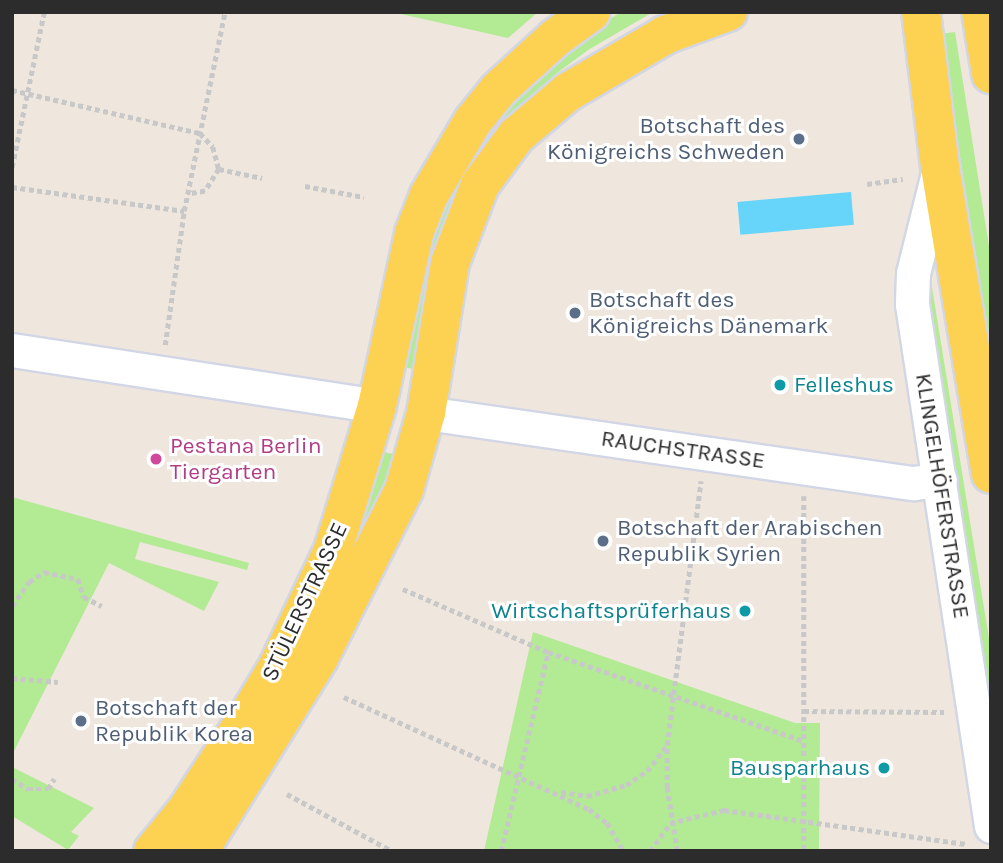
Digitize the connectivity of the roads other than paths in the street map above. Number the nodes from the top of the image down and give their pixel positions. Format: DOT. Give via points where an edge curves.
graph roads {
  1 [pos="591,12"];
  2 [pos="729,12"];
  3 [pos="920,12"];
  4 [pos="981,12"];
  5 [pos="991,74"];
  6 [pos="940,167"];
  7 [pos="12,350"];
  8 [pos="377,406"];
  9 [pos="426,413"];
  10 [pos="991,474"];
  11 [pos="940,480"];
  12 [pos="979,836"];
  13 [pos="153,851"];
  14 [pos="199,851"];
  1 -- 8 [label="main road, STÜLERSTRASSE" via="499,89 451,154 414,233"];
  2 -- 9 [label="main road, STÜLERSTRASSE" via="618,59 568,92 505,147 480,185 450,263"];
  3 -- 6 [label="main road, KLINGELHÖFERSTRASSE"];
  4 -- 5 [label="main road"];
  6 -- 10 [label="main road, KLINGELHÖFERSTRASSE"];
  6 -- 11 [label="street, KLINGELHÖFERSTRASSE" via="913,273 912,304"];
  7 -- 8 [label="street"];
  8 -- 9 [label="main road"];
  8 -- 13 [label="main road, STÜLERSTRASSE" via="333,550 277,668 221,762"];
  9 -- 11 [label="street, RAUCHSTRASSE" via="914,483"];
  9 -- 14 [label="main road, STÜLERSTRASSE" via="404,490 318,658"];
  11 -- 12 [label="street, KLINGELHÖFERSTRASSE"];
}
